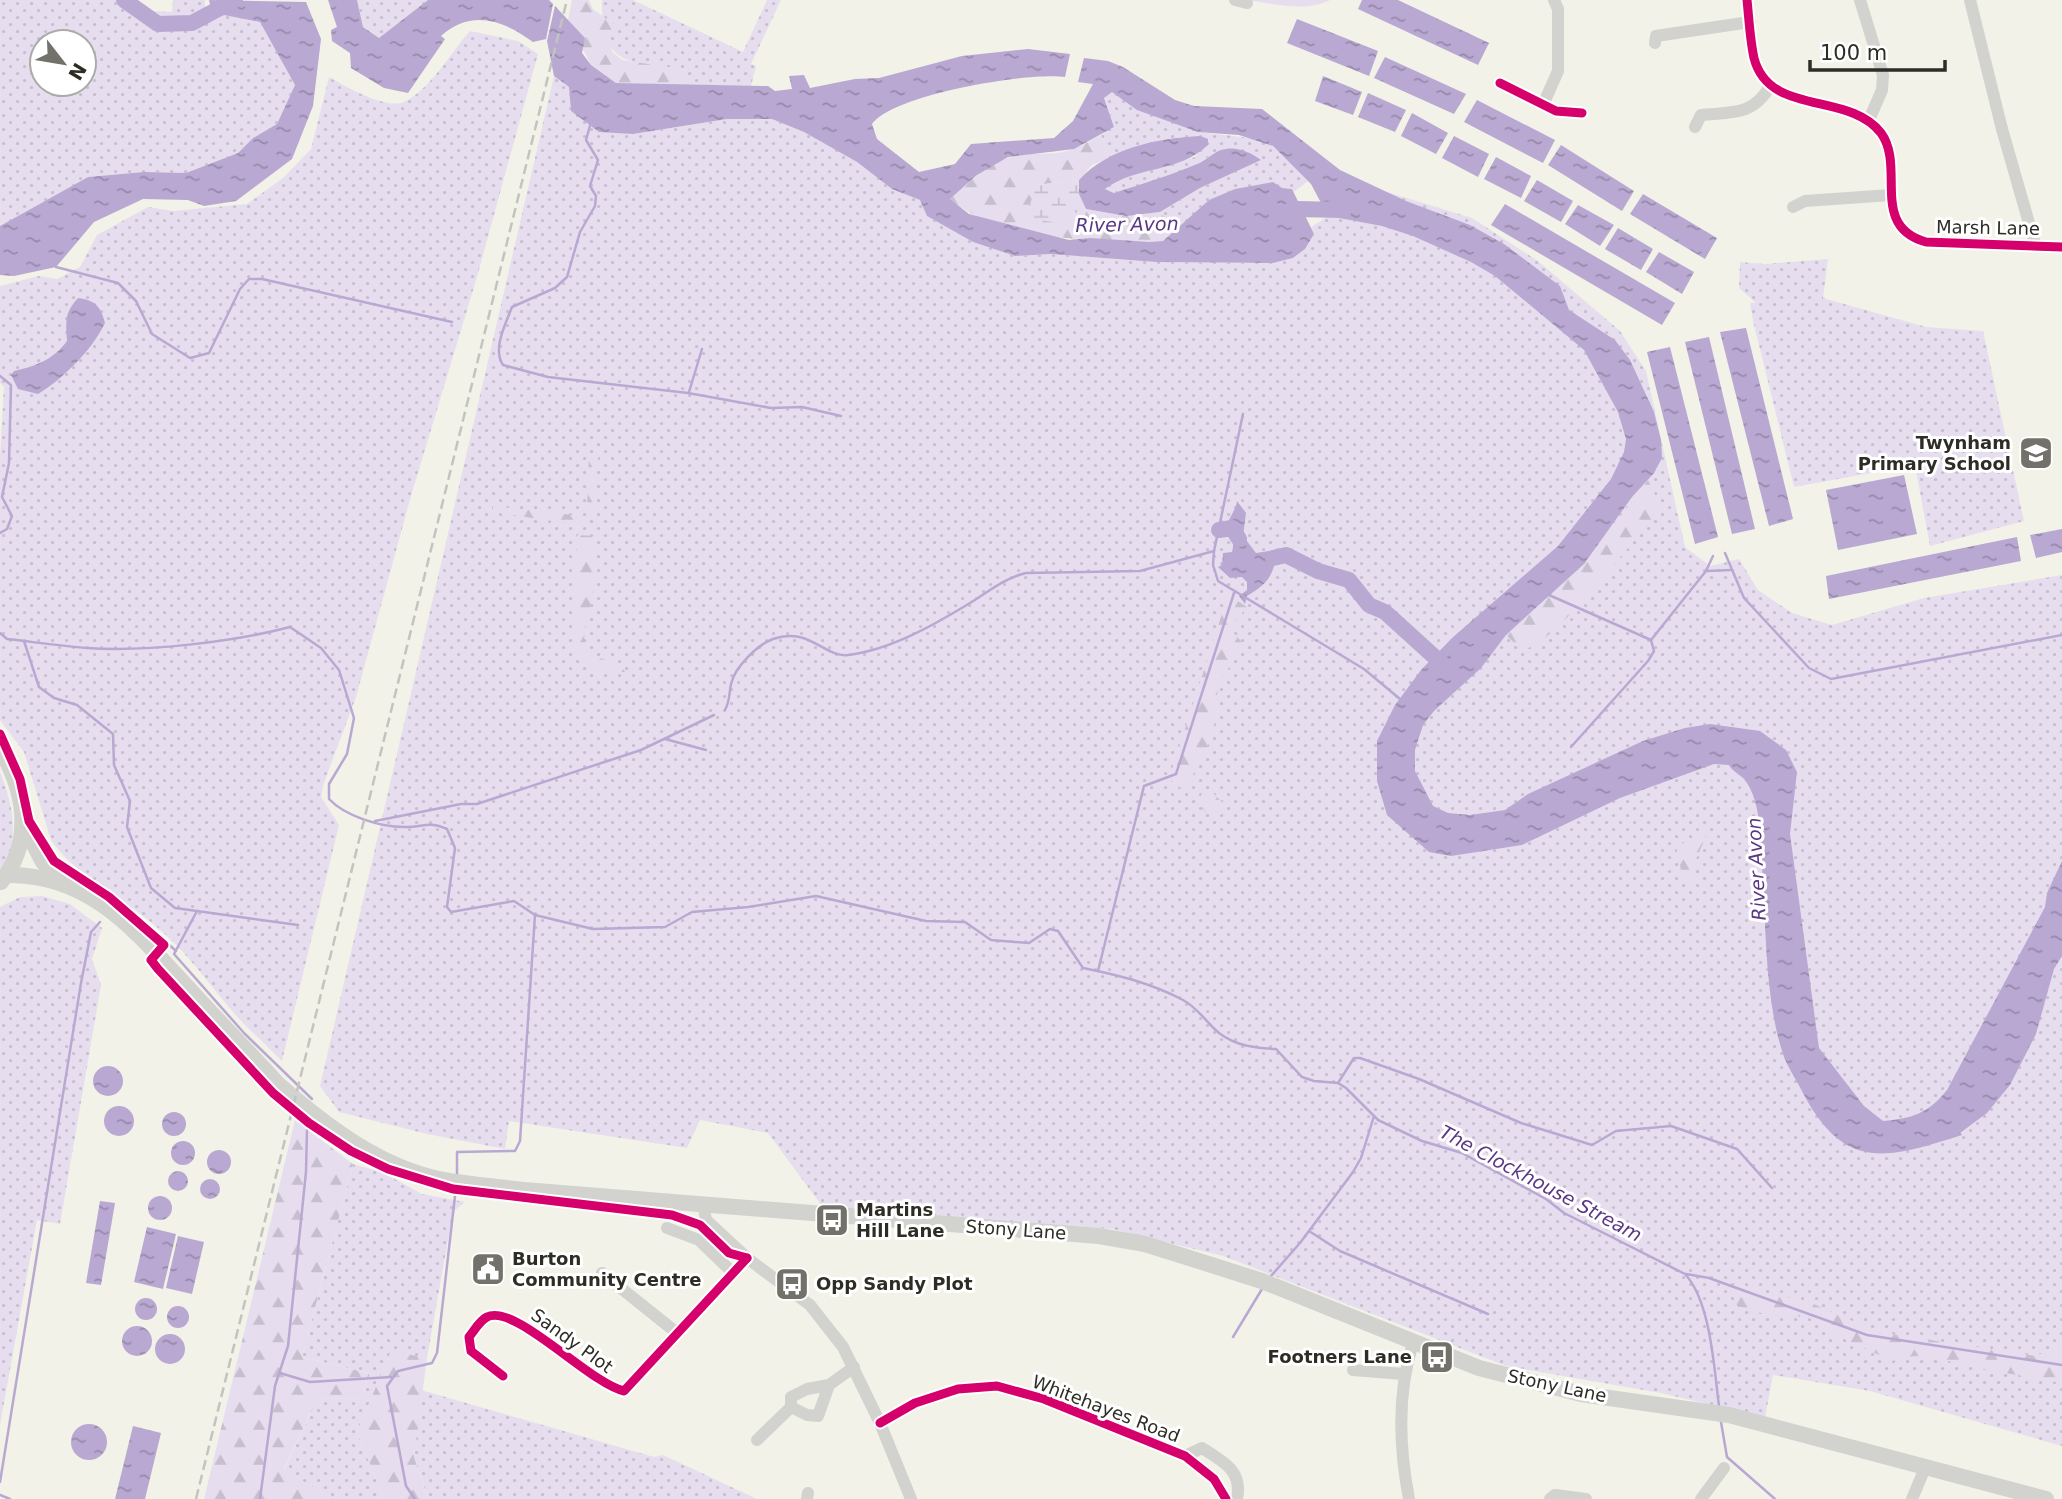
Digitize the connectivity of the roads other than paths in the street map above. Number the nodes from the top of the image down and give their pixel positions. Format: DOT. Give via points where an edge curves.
graph roads {
  1 [pos="1554,0"];
  2 [pos="1747,0"];
  3 [pos="1860,0"];
  4 [pos="1970,0"];
  5 [pos="1749,22"];
  6 [pos="1654,43"];
  7 [pos="1500,83"];
  8 [pos="1770,86"];
  9 [pos="1543,105"];
  10 [pos="1582,113"];
  11 [pos="1869,120"];
  12 [pos="1695,128"];
  13 [pos="1891,195"];
  14 [pos="1793,207"];
  15 [pos="2035,244"];
  16 [pos="2062,247"];
  17 [pos="0,748"];
  18 [pos="23,823"];
  19 [pos="3,879"];
  20 [pos="59,880"];
  21 [pos="703,1203"];
  22 [pos="667,1228"];
  23 [pos="747,1258"];
  24 [pos="602,1273"];
  25 [pos="733,1273"];
  26 [pos="677,1333"];
  27 [pos="1413,1343"];
  28 [pos="854,1367"];
  29 [pos="1353,1370"];
  30 [pos="1403,1374"];
  31 [pos="503,1376"];
  32 [pos="830,1385"];
  33 [pos="791,1407"];
  34 [pos="880,1423"];
  35 [pos="757,1440"];
  36 [pos="1185,1456"];
  37 [pos="1724,1468"];
  38 [pos="1925,1468"];
  39 [pos="911,1499"];
  40 [pos="1226,1499"];
  41 [pos="1237,1499"];
  42 [pos="1409,1499"];
  43 [pos="1550,1499"];
  44 [pos="1586,1499"];
  45 [pos="1701,1499"];
  46 [pos="1912,1499"];
  47 [pos="2046,1499"];
  1 -- 9 [label="street" via="1558,71"];
  2 -- 5 [label="street"];
  3 -- 11 [label="street" via="1883,75 1882,90"];
  4 -- 15 [label="street"];
  5 -- 6 [label="street" via="1656,36"];
  5 -- 8 [label="street" via="1754,61"];
  7 -- 9 [label="street"];
  8 -- 11 [label="street"];
  8 -- 12 [label="street" via="1760,103 1749,110 1701,115"];
  9 -- 10 [label="street"];
  11 -- 13 [label="street" via="1888,150"];
  13 -- 14 [label="street" via="1805,201"];
  13 -- 15 [label="street, Marsh Lane" via="1898,222 1913,239"];
  15 -- 16 [label="street, Marsh Lane"];
  17 -- 18 [label="main road" via="17,781"];
  18 -- 19 [label="main road" via="21,845"];
  18 -- 20 [label="main road, Stony Lane" via="28,839"];
  19 -- 20 [label="main road, Stony Lane" via="31,874"];
  20 -- 21 [label="main road, Stony Lane" via="128,923 278,1084 335,1132 375,1154 449,1181"];
  21 -- 23 [label="street" via="706,1220"];
  21 -- 27 [label="main road, Stony Lane" via="1100,1236 1145,1244 1262,1281"];
  22 -- 25 [label="street" via="699,1240"];
  23 -- 25 [label="street, Sandy Plot"];
  23 -- 28 [label="street" via="810,1305"];
  24 -- 26 [label="street"];
  25 -- 26 [label="street, Sandy Plot"];
  26 -- 31 [label="street, Sandy Plot" via="624,1391 595,1378 518,1321 501,1314 486,1317 469,1337 471,1351"];
  27 -- 30 [label="street"];
  27 -- 38 [label="main road, Stony Lane" via="1479,1368 1581,1394 1729,1415"];
  28 -- 32 [label="street"];
  28 -- 34 [label="street"];
  29 -- 30 [label="street"];
  30 -- 42 [label="street" via="1403,1468"];
  32 -- 33 [label="street" via="791,1397"];
  32 -- 33 [label="street" via="818,1416"];
  33 -- 35 [label="street"];
  34 -- 36 [label="street, Whitehayes Road" via="915,1403 958,1389 997,1386 1044,1399"];
  34 -- 39 [label="street"];
  36 -- 40 [label="street, Whitehayes Road" via="1214,1479"];
  36 -- 41 [label="street, Whitehayes Road" via="1202,1448 1230,1465 1240,1486"];
  37 -- 45 [label="street"];
  38 -- 46 [label="street"];
  38 -- 47 [label="main road, Stony Lane"];
  43 -- 44 [label="street" via="1555,1495"];
}
